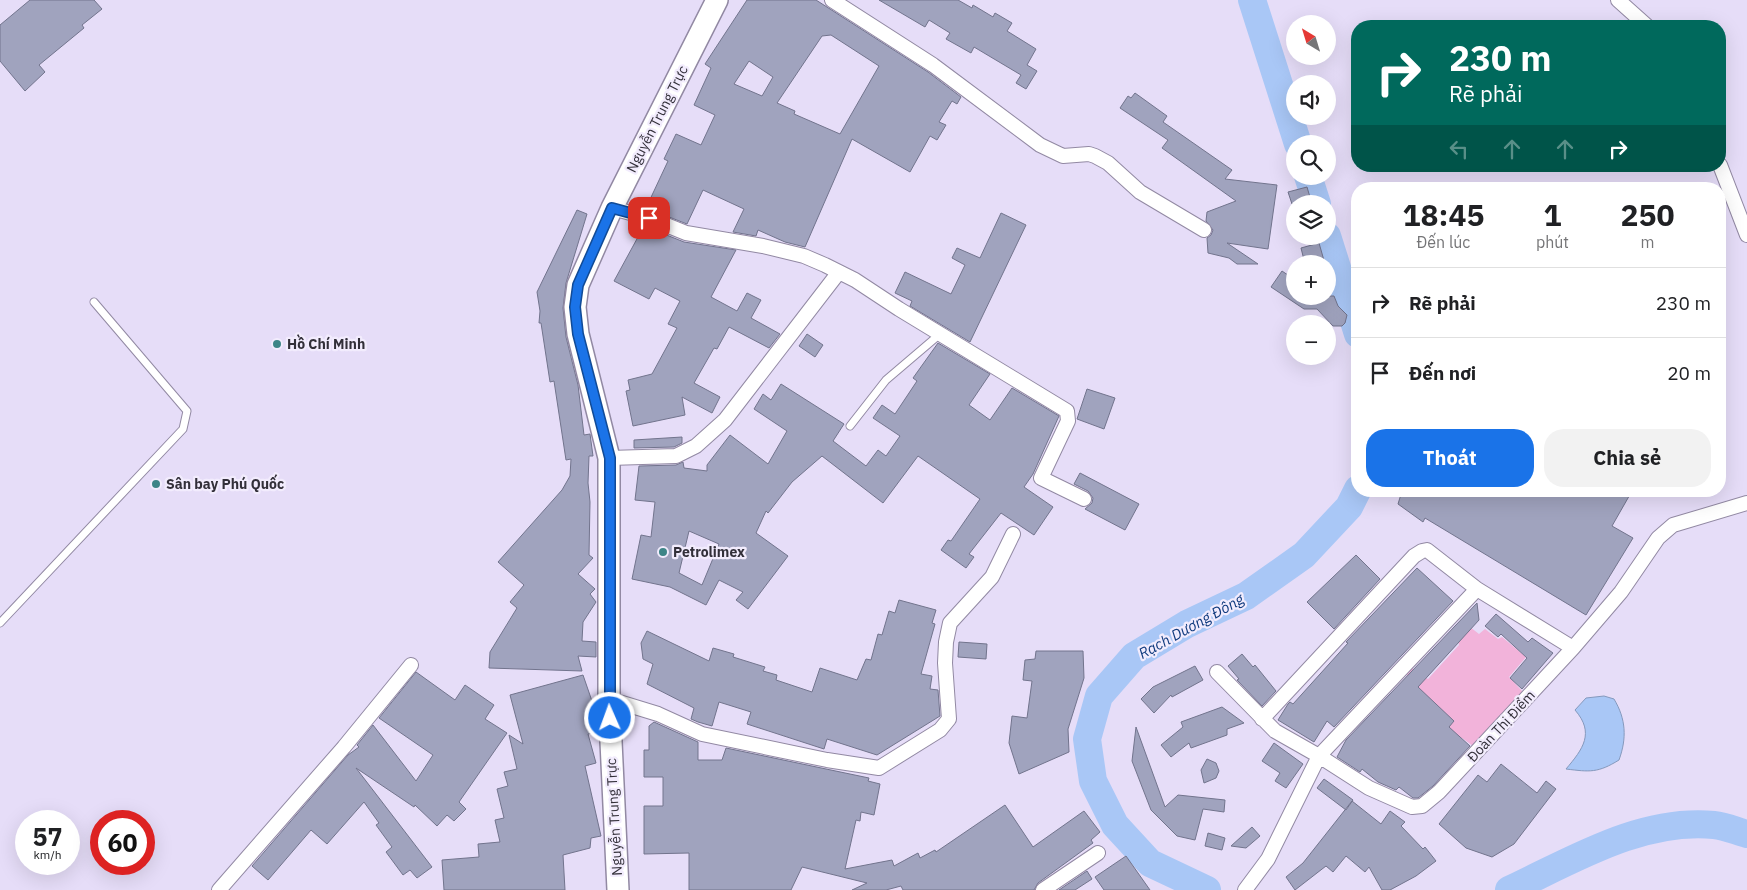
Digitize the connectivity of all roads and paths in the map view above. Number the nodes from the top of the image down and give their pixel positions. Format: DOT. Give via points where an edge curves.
graph roads {
  1 [pos="717,0"];
  2 [pos="832,0"];
  3 [pos="1618,0"];
  4 [pos="1640,20"];
  5 [pos="1723,172"];
  6 [pos="612,208"];
  7 [pos="1204,230"];
  8 [pos="1747,235"];
  9 [pos="839,272"];
  10 [pos="94,302"];
  11 [pos="940,334"];
  12 [pos="850,426"];
  13 [pos="610,458"];
  14 [pos="1084,499"];
  15 [pos="1747,502"];
  16 [pos="1013,534"];
  17 [pos="1477,588"];
  18 [pos="0,623"];
  19 [pos="1573,648"];
  20 [pos="411,665"];
  21 [pos="1217,672"];
  22 [pos="609,699"];
  23 [pos="1262,718"];
  24 [pos="1319,756"];
  25 [pos="1098,852"];
  26 [pos="219,890"];
  27 [pos="618,890"];
  28 [pos="1043,890"];
  29 [pos="1245,890"];
  1 -- 6 [label="main road, Nguyễn Trung Trực"];
  2 -- 7 [label="street" via="933,65 1040,145 1063,156 1095,156 1140,192"];
  3 -- 4 [label="street"];
  5 -- 8 [label="street"];
  6 -- 9 [label="street" via="686,233 804,256"];
  6 -- 13 [label="main road, Nguyễn Trung Trực" via="578,285 575,307 578,334"];
  9 -- 11 [label="street"];
  9 -- 13 [label="street" via="725,420 696,446 676,456"];
  10 -- 18 [label="lane" via="187,411 183,429"];
  11 -- 12 [label="lane" via="886,380"];
  11 -- 14 [label="street" via="1067,411 1068,421 1041,478"];
  13 -- 22 [label="main road, Nguyễn Trung Trực"];
  15 -- 19 [label="street, Đoàn Thị Điểm" via="1673,525 1658,538 1621,592"];
  16 -- 22 [label="street" via="992,577 950,623 945,663 949,719 940,730 880,768 702,734 658,714"];
  17 -- 19 [label="street"];
  17 -- 23 [label="street" via="1427,550 1419,552"];
  17 -- 24 [label="street"];
  19 -- 24 [label="street, Đoàn Thị Điểm" via="1439,792 1422,806 1412,807 1369,788"];
  20 -- 26 [label="street" via="344,748"];
  21 -- 23 [label="street, Đoàn Thị Điểm"];
  22 -- 27 [label="main road, Nguyễn Trung Trực"];
  23 -- 24 [label="street, Đoàn Thị Điểm" via="1275,731"];
  24 -- 29 [label="street" via="1268,858"];
  25 -- 28 [label="street"];
}
